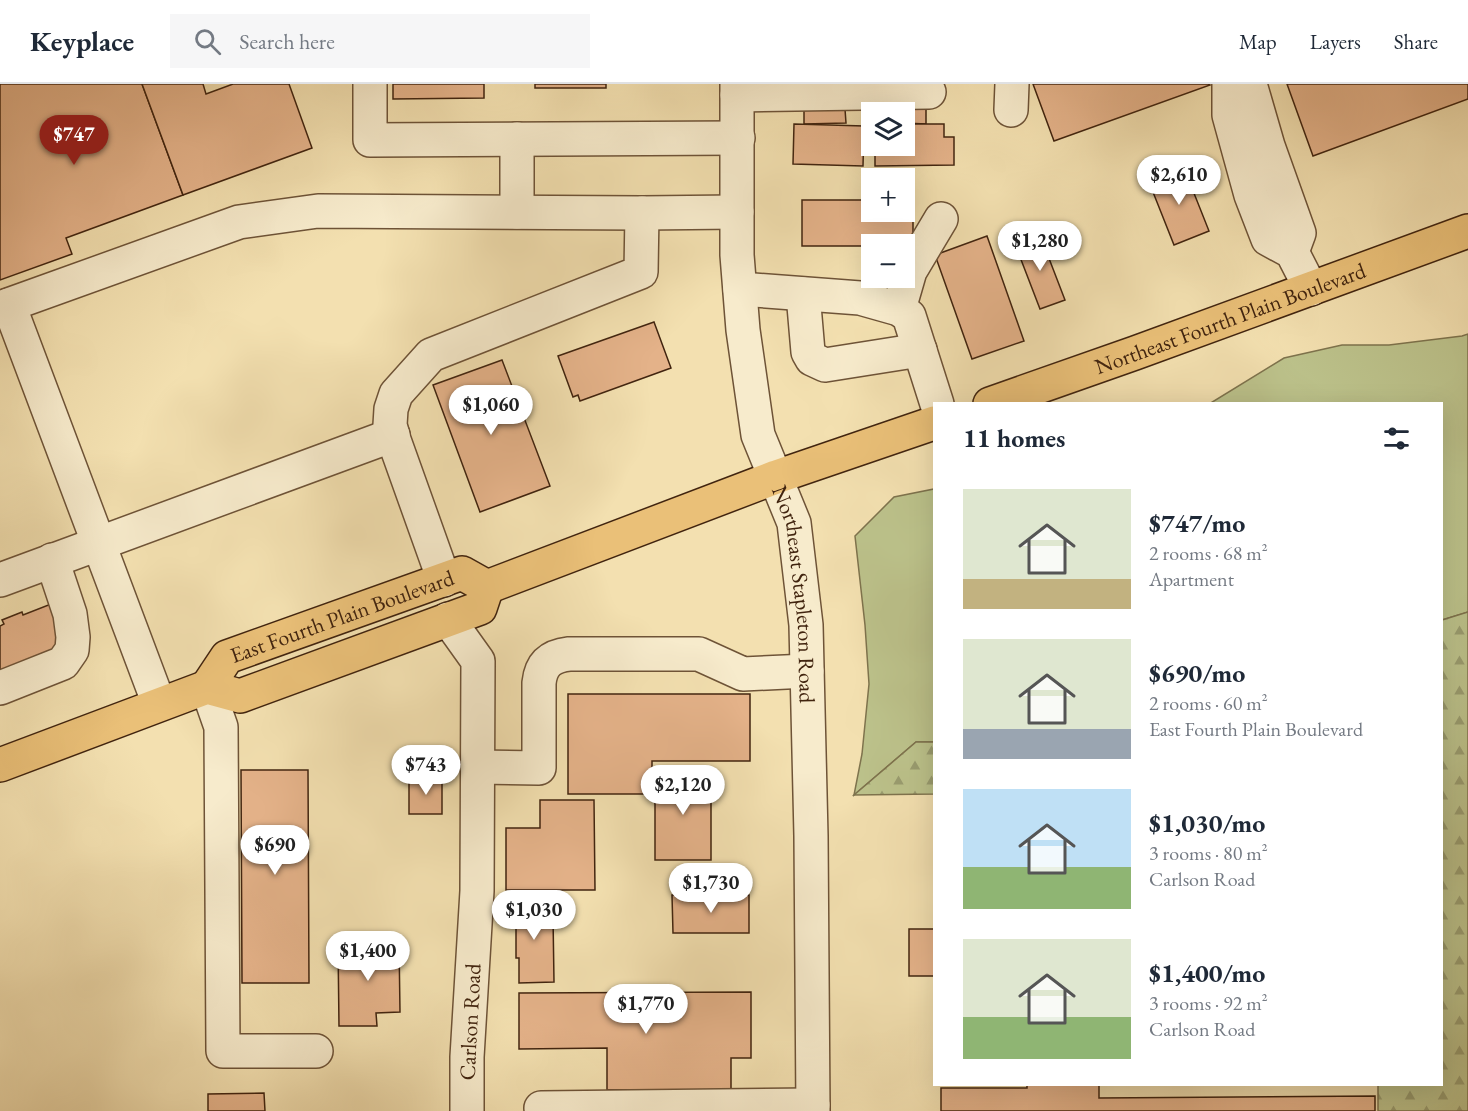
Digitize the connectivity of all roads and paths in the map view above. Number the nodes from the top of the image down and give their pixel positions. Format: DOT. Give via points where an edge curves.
graph roads {
  1 [pos="370,84"];
  2 [pos="1229,84"];
  3 [pos="1250,84"];
  4 [pos="737,89"];
  5 [pos="929,92"];
  6 [pos="738,138"];
  7 [pos="517,139"];
  8 [pos="517,212"];
  9 [pos="737,212"];
  10 [pos="642,213"];
  11 [pos="941,219"];
  12 [pos="1468,231"];
  13 [pos="1292,252"];
  14 [pos="740,289"];
  15 [pos="1311,289"];
  16 [pos="803,294"];
  17 [pos="5,307"];
  18 [pos="899,309"];
  19 [pos="920,350"];
  20 [pos="936,402"];
  21 [pos="996,402"];
  22 [pos="933,423"];
  23 [pos="393,435"];
  24 [pos="776,477"];
  25 [pos="99,543"];
  26 [pos="52,560"];
  27 [pos="0,580"];
  28 [pos="444,580"];
  29 [pos="487,587"];
  30 [pos="448,619"];
  31 [pos="807,671"];
  32 [pos="207,687"];
  33 [pos="0,688"];
  34 [pos="159,704"];
  35 [pos="0,765"];
  36 [pos="477,767"];
  37 [pos="316,1051"];
  38 [pos="540,1108"];
  39 [pos="813,1108"];
  40 [pos="467,1111"];
  1 -- 7 [label="street" via="370,140"];
  2 -- 13 [label="street" via="1229,115 1251,195 1268,239"];
  3 -- 13 [label="street" via="1299,233"];
  4 -- 5 [label="street"];
  4 -- 6 [label="street, Northeast Stapleton Road"];
  6 -- 7 [label="street"];
  6 -- 9 [label="street, Northeast Stapleton Road"];
  7 -- 8 [label="street"];
  8 -- 10 [label="street"];
  8 -- 17 [label="street" via="318,211 239,222"];
  9 -- 10 [label="street"];
  9 -- 14 [label="street, Northeast Stapleton Road"];
  10 -- 23 [label="street" via="641,272 431,355 396,394 391,409"];
  11 -- 18 [label="street" via="910,271"];
  12 -- 15 [label="main road, Northeast Fourth Plain Boulevard"];
  13 -- 15 [label="street"];
  14 -- 16 [label="street"];
  14 -- 24 [label="street, Northeast Stapleton Road" via="758,435"];
  15 -- 21 [label="main road, Northeast Fourth Plain Boulevard"];
  16 -- 18 [label="street" via="860,298"];
  16 -- 19 [label="street" via="808,352 812,359 825,365"];
  17 -- 25 [label="street"];
  18 -- 19 [label="street" via="909,316"];
  19 -- 20 [label="street"];
  22 -- 24 [label="main road"];
  23 -- 25 [label="street"];
  23 -- 28 [label="street"];
  24 -- 29 [label="main road, East Fourth Plain Boulevard"];
  24 -- 31 [label="street, Northeast Stapleton Road" via="794,523 806,625"];
  25 -- 26 [label="street"];
  25 -- 34 [label="street"];
  26 -- 27 [label="street"];
  26 -- 33 [label="street" via="70,614 72,650 63,663"];
  28 -- 29 [label="main road, East Fourth Plain Boulevard" via="462,573"];
  28 -- 32 [label="main road, East Fourth Plain Boulevard" via="227,657"];
  29 -- 30 [label="main road, East Fourth Plain Boulevard" via="480,608"];
  30 -- 32 [label="main road, East Fourth Plain Boulevard" via="240,696"];
  30 -- 36 [label="street, Carlson Road" via="478,661"];
  31 -- 36 [label="street" via="743,674 699,654 560,655 544,665 538,683 539,768"];
  31 -- 39 [label="street, Northeast Stapleton Road"];
  32 -- 34 [label="main road, East Fourth Plain Boulevard"];
  32 -- 37 [label="street" via="221,727 223,1051"];
  34 -- 35 [label="main road, East Fourth Plain Boulevard"];
  36 -- 40 [label="street, Carlson Road" via="477,891 466,1057"];
  38 -- 39 [label="street"];
}
